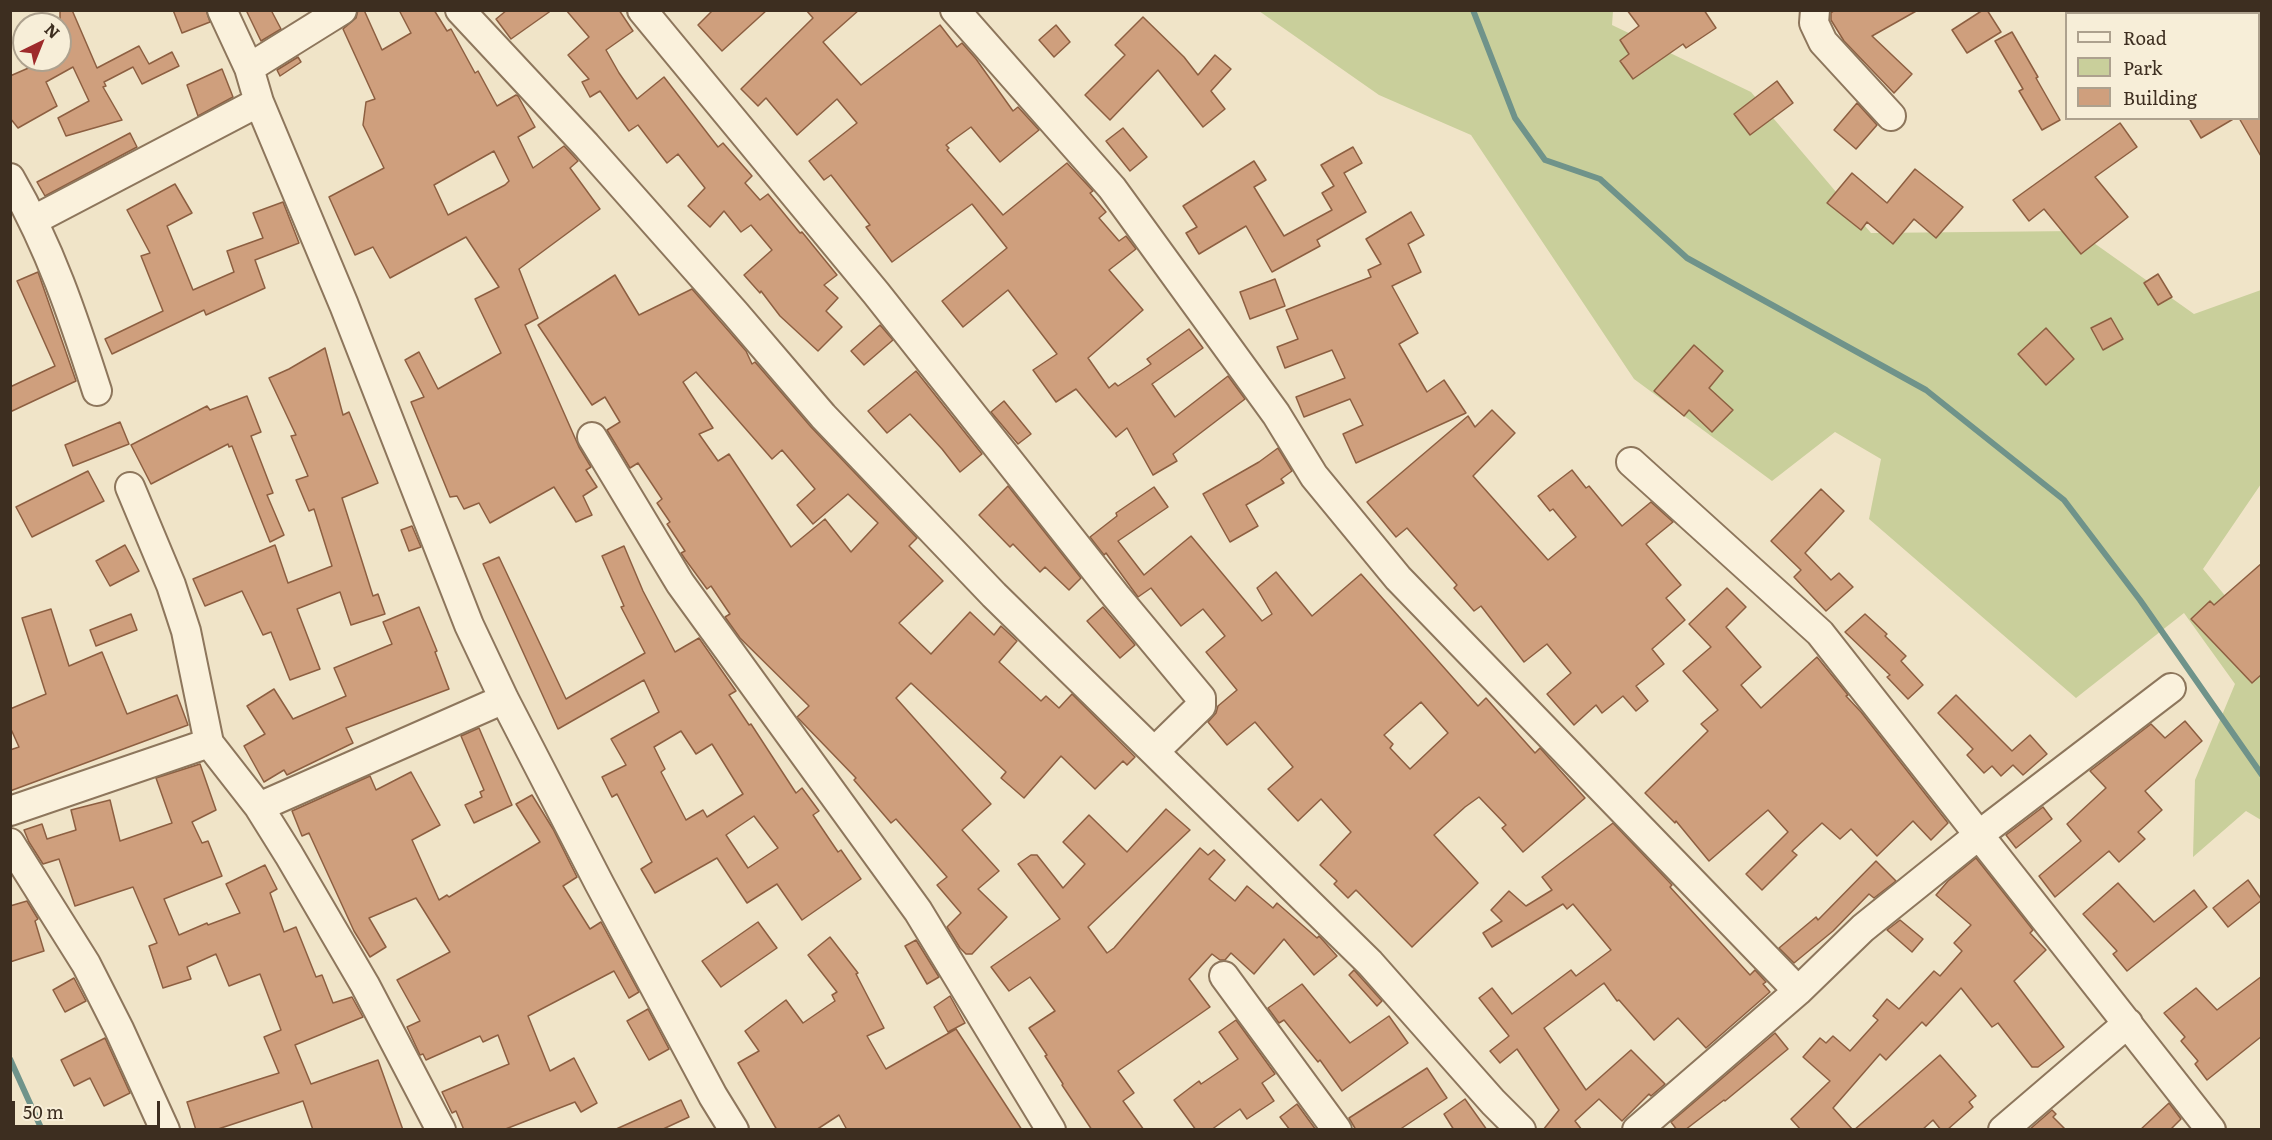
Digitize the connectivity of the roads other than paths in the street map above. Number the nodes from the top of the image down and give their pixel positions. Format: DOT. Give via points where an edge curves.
graph roads {
  1 [pos="222,10"];
  2 [pos="342,10"];
  3 [pos="460,10"];
  4 [pos="642,10"];
  5 [pos="955,10"];
  6 [pos="1815,10"];
  7 [pos="249,68"];
  8 [pos="259,102"];
  9 [pos="1891,116"];
  10 [pos="10,178"];
  11 [pos="34,220"];
  12 [pos="97,391"];
  13 [pos="592,437"];
  14 [pos="1631,462"];
  15 [pos="130,487"];
  16 [pos="2171,688"];
  17 [pos="504,699"];
  18 [pos="209,743"];
  19 [pos="1155,751"];
  20 [pos="259,807"];
  21 [pos="10,812"];
  22 [pos="1980,834"];
  23 [pos="10,843"];
  24 [pos="1224,976"];
  25 [pos="1798,991"];
  26 [pos="2128,1023"];
  27 [pos="165,1130"];
  28 [pos="441,1130"];
  29 [pos="734,1130"];
  30 [pos="1051,1130"];
  31 [pos="1338,1130"];
  32 [pos="1521,1130"];
  33 [pos="1637,1130"];
  34 [pos="2002,1130"];
  35 [pos="2211,1130"];
  1 -- 7 [label="street"];
  2 -- 7 [label="street"];
  3 -- 19 [label="street" via="586,145 823,416 994,595"];
  4 -- 19 [label="street" via="876,293 1116,597 1201,698 1200,706"];
  5 -- 25 [label="street" via="1112,188 1276,414 1314,476 1398,578"];
  6 -- 9 [label="street" via="1814,23 1823,42"];
  7 -- 8 [label="street"];
  8 -- 11 [label="street"];
  8 -- 17 [label="street" via="344,305 469,625"];
  10 -- 11 [label="street"];
  11 -- 12 [label="street" via="71,309"];
  13 -- 30 [label="street" via="680,582 918,911"];
  14 -- 22 [label="street" via="1820,633"];
  15 -- 18 [label="street" via="186,631"];
  16 -- 22 [label="street"];
  17 -- 20 [label="street"];
  17 -- 29 [label="street" via="599,884"];
  18 -- 20 [label="street"];
  18 -- 21 [label="street"];
  19 -- 32 [label="street" via="1370,963"];
  20 -- 28 [label="street" via="365,985"];
  22 -- 25 [label="street" via="1863,928"];
  22 -- 26 [label="street"];
  23 -- 27 [label="street" via="86,964"];
  24 -- 31 [label="street"];
  25 -- 33 [label="street"];
  26 -- 34 [label="street"];
  26 -- 35 [label="street"];
}
